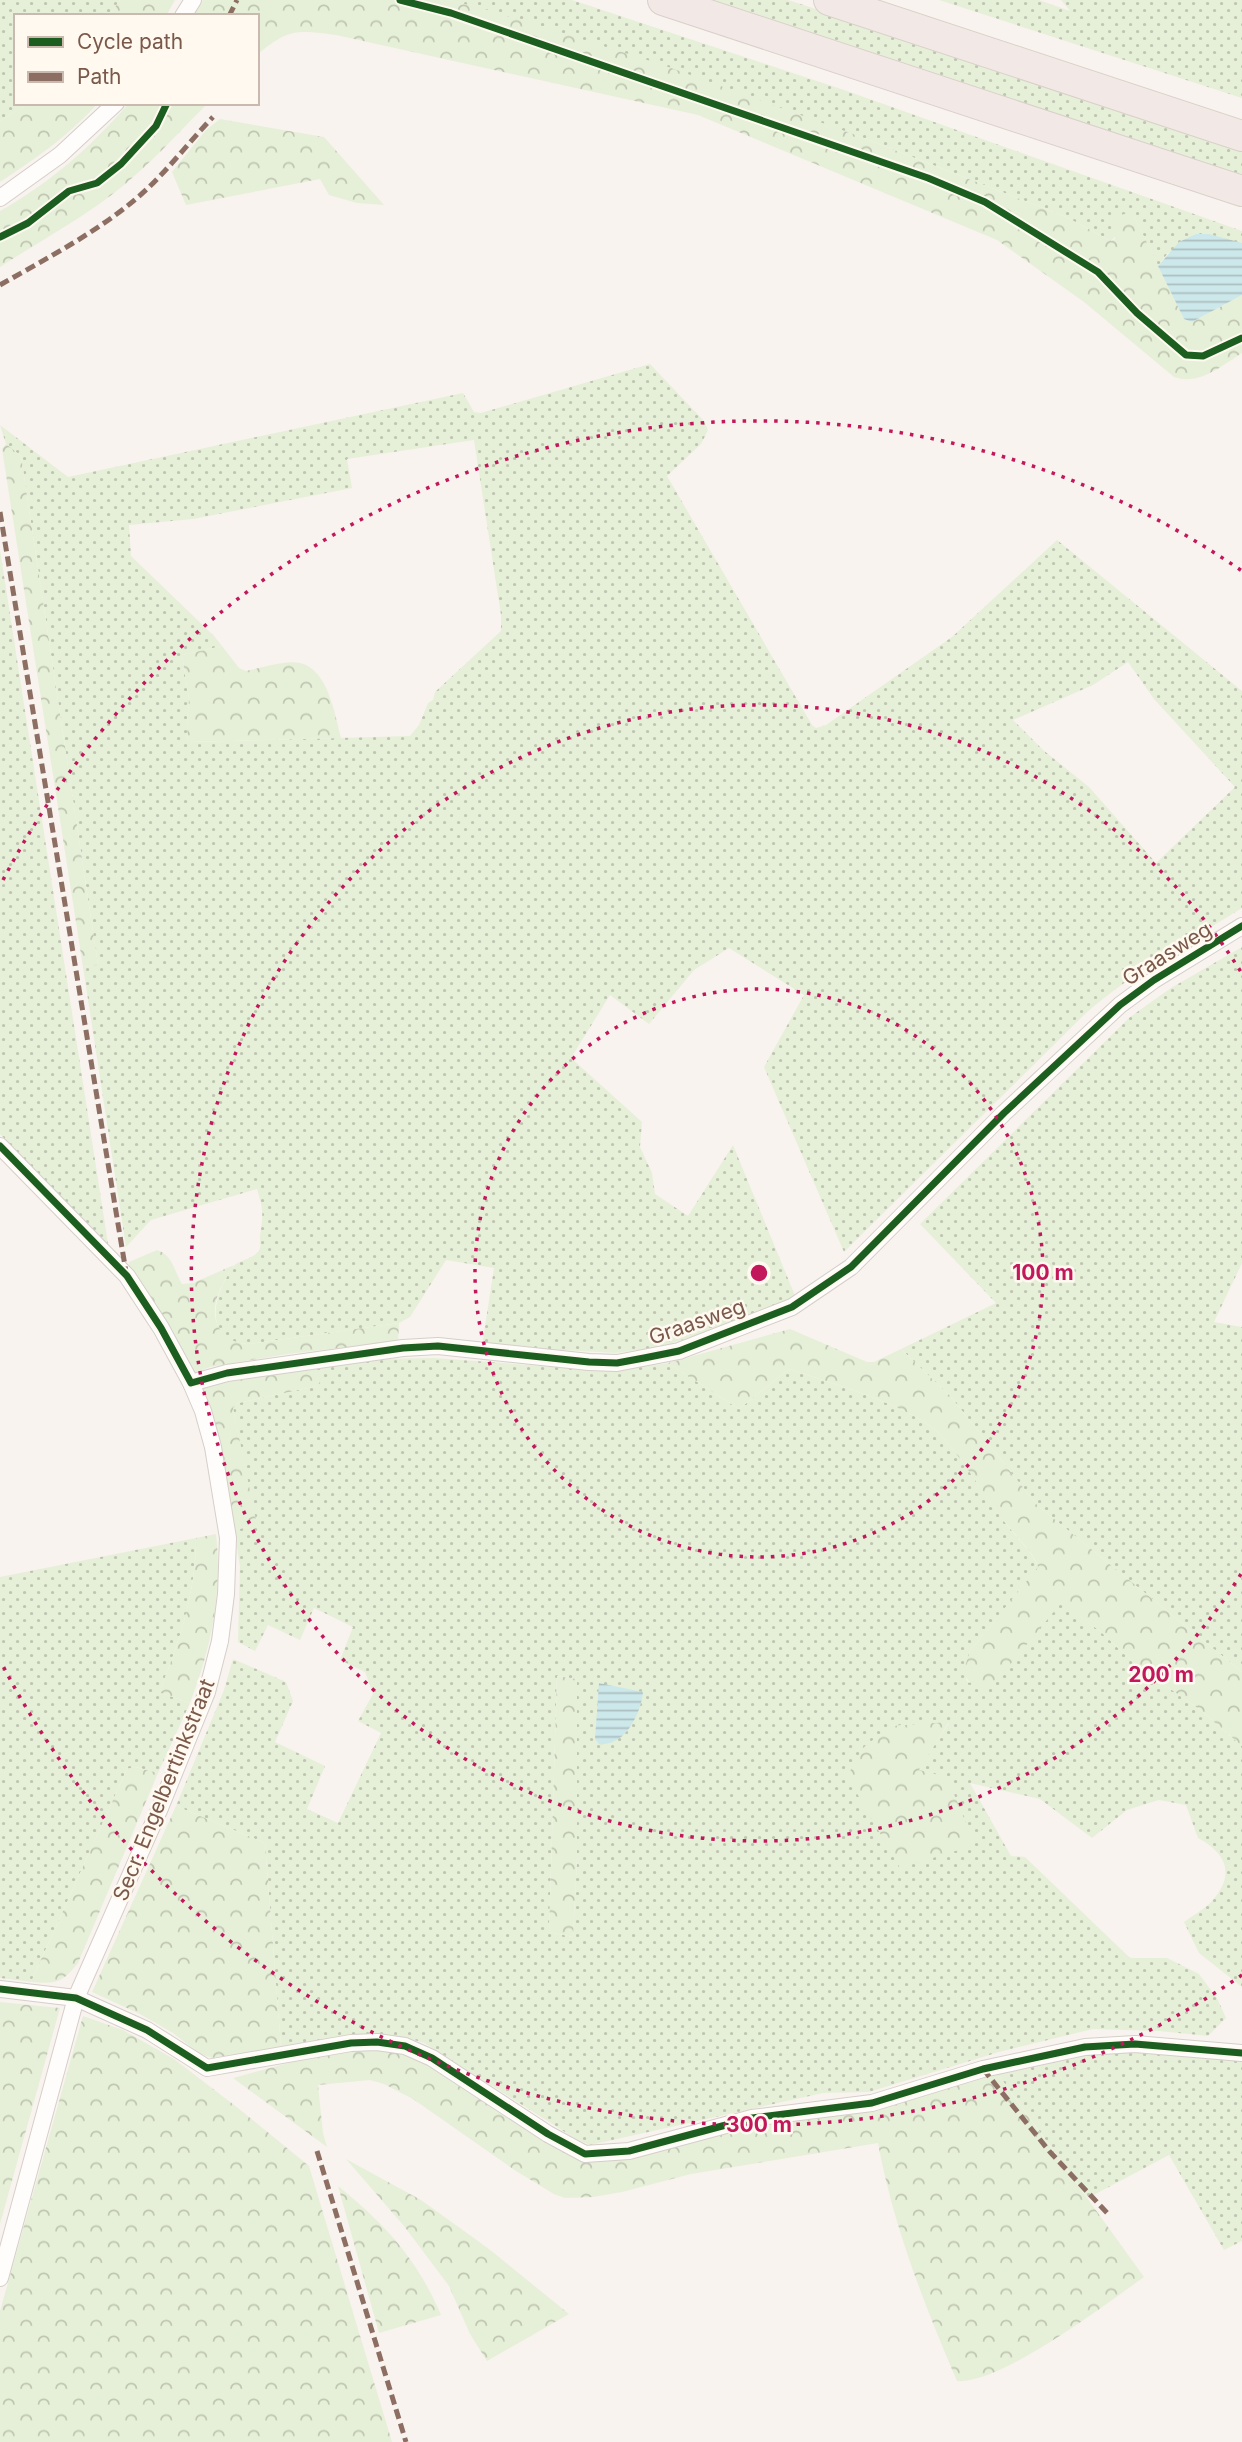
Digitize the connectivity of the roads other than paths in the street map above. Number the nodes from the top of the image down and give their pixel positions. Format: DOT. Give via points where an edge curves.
graph roads {
  1 [pos="663,0"];
  2 [pos="829,0"];
  3 [pos="114,105"];
  4 [pos="1242,136"];
  5 [pos="1242,191"];
  6 [pos="0,198"];
  7 [pos="1242,926"];
  8 [pos="0,1146"];
  9 [pos="191,1382"];
  10 [pos="0,1989"];
  11 [pos="76,1997"];
  12 [pos="1242,2053"];
  13 [pos="0,2278"];
  1 -- 5 [label="highway"];
  2 -- 4 [label="highway"];
  3 -- 6 [label="street" via="60,155"];
  7 -- 9 [label="street, Graasweg" via="1120,1005 1004,1113 851,1267 792,1307 679,1351 617,1363 438,1346 227,1373"];
  8 -- 9 [label="street, Secr. Engelbertinkstraat" via="127,1276"];
  9 -- 11 [label="street, Secr. Engelbertinkstraat" via="213,1447 228,1538 220,1641 179,1762"];
  10 -- 11 [label="street"];
  11 -- 12 [label="street" via="147,2030 207,2068 351,2043 405,2046 432,2058 585,2154 629,2151 752,2119 872,2104 983,2069 1085,2047 1135,2045"];
  11 -- 13 [label="street, Secr. Engelbertinkstraat"];
}
